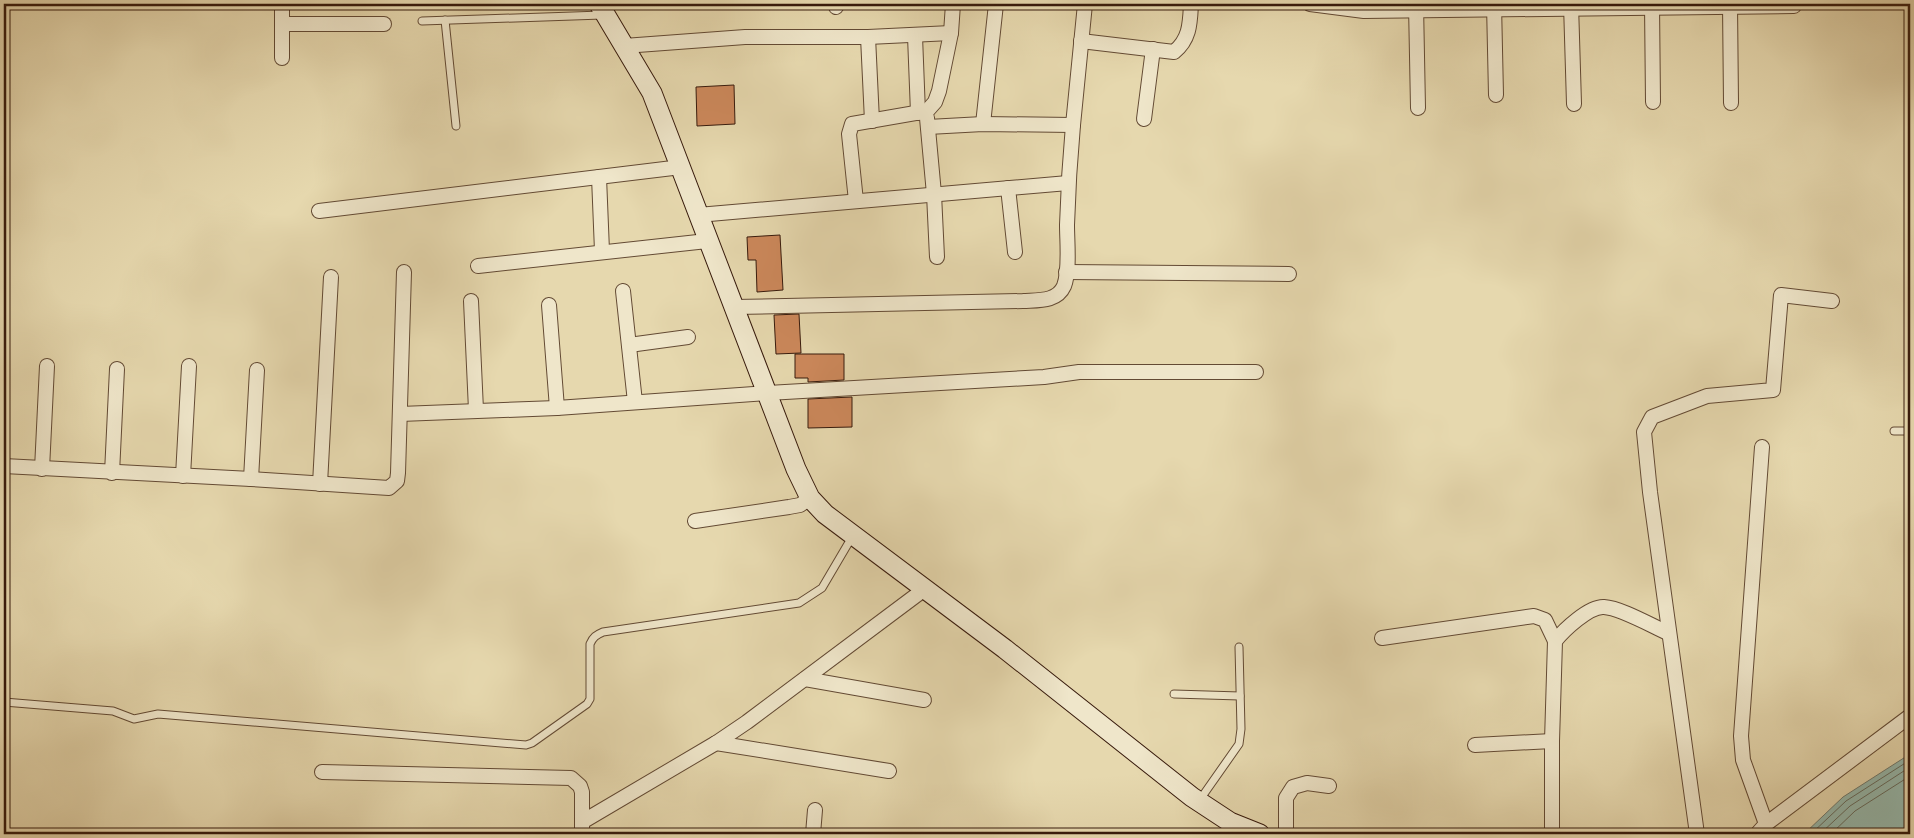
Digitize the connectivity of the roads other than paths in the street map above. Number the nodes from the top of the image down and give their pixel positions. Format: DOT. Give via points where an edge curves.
graph roads {
  1 [pos="282,4"];
  2 [pos="953,4"];
  3 [pos="996,4"];
  4 [pos="1085,4"];
  5 [pos="1191,4"];
  6 [pos="1310,4"];
  7 [pos="1730,5"];
  8 [pos="1652,6"];
  9 [pos="1794,6"];
  10 [pos="1365,7"];
  11 [pos="1416,7"];
  12 [pos="1494,7"];
  13 [pos="1571,7"];
  14 [pos="602,9"];
  15 [pos="422,20"];
  16 [pos="445,20"];
  17 [pos="282,24"];
  18 [pos="384,24"];
  19 [pos="951,33"];
  20 [pos="915,36"];
  21 [pos="868,37"];
  22 [pos="1081,41"];
  23 [pos="624,46"];
  24 [pos="1153,49"];
  25 [pos="282,58"];
  26 [pos="1496,95"];
  27 [pos="1653,102"];
  28 [pos="1731,103"];
  29 [pos="1574,104"];
  30 [pos="1418,108"];
  31 [pos="922,112"];
  32 [pos="1144,119"];
  33 [pos="872,120"];
  34 [pos="982,124"];
  35 [pos="1073,125"];
  36 [pos="456,126"];
  37 [pos="928,127"];
  38 [pos="681,167"];
  39 [pos="599,177"];
  40 [pos="1068,183"];
  41 [pos="1008,188"];
  42 [pos="934,194"];
  43 [pos="856,201"];
  44 [pos="319,211"];
  45 [pos="698,215"];
  46 [pos="708,241"];
  47 [pos="602,251"];
  48 [pos="1015,252"];
  49 [pos="937,257"];
  50 [pos="478,266"];
  51 [pos="404,272"];
  52 [pos="1066,272"];
  53 [pos="1289,274"];
  54 [pos="331,277"];
  55 [pos="622,291"];
  56 [pos="471,301"];
  57 [pos="1832,301"];
  58 [pos="549,305"];
  59 [pos="734,307"];
  60 [pos="688,337"];
  61 [pos="629,345"];
  62 [pos="47,366"];
  63 [pos="188,366"];
  64 [pos="117,369"];
  65 [pos="257,370"];
  66 [pos="1256,372"];
  67 [pos="768,393"];
  68 [pos="635,402"];
  69 [pos="557,408"];
  70 [pos="476,410"];
  71 [pos="400,414"];
  72 [pos="1894,431"];
  73 [pos="1910,431"];
  74 [pos="1762,447"];
  75 [pos="4,466"];
  76 [pos="42,469"];
  77 [pos="112,473"];
  78 [pos="183,476"];
  79 [pos="251,479"];
  80 [pos="320,484"];
  81 [pos="810,498"];
  82 [pos="694,521"];
  83 [pos="853,536"];
  84 [pos="926,588"];
  85 [pos="1668,633"];
  86 [pos="1382,638"];
  87 [pos="1555,641"];
  88 [pos="1239,647"];
  89 [pos="805,678"];
  90 [pos="1174,694"];
  91 [pos="1240,696"];
  92 [pos="924,700"];
  93 [pos="4,702"];
  94 [pos="1910,716"];
  95 [pos="1552,741"];
  96 [pos="716,743"];
  97 [pos="1475,745"];
  98 [pos="889,771"];
  99 [pos="322,772"];
  100 [pos="1329,786"];
  101 [pos="1199,801"];
  102 [pos="815,810"];
  103 [pos="582,828"];
  104 [pos="1762,829"];
  105 [pos="812,834"];
  106 [pos="1260,834"];
  107 [pos="1286,834"];
  108 [pos="1552,834"];
  109 [pos="1697,834"];
  1 -- 17 [label="street"];
  2 -- 19 [label="street"];
  3 -- 34 [label="street"];
  4 -- 22 [label="street"];
  5 -- 24 [label="street" via="1183,44 1174,52"];
  6 -- 10 [label="street"];
  7 -- 8 [label="street"];
  7 -- 9 [label="street"];
  7 -- 28 [label="street"];
  8 -- 13 [label="street"];
  8 -- 27 [label="street"];
  10 -- 11 [label="street"];
  11 -- 12 [label="street"];
  11 -- 30 [label="street"];
  12 -- 13 [label="street"];
  12 -- 26 [label="street"];
  13 -- 29 [label="street"];
  14 -- 16 [label="lane"];
  14 -- 23 [label="main road"];
  15 -- 16 [label="lane"];
  16 -- 36 [label="lane"];
  17 -- 18 [label="street"];
  17 -- 25 [label="street"];
  19 -- 20 [label="street"];
  19 -- 31 [label="street" via="935,102"];
  20 -- 21 [label="street"];
  20 -- 31 [label="street"];
  21 -- 23 [label="street" via="745,37"];
  21 -- 33 [label="street"];
  22 -- 24 [label="street"];
  22 -- 35 [label="street"];
  23 -- 38 [label="main road" via="652,93"];
  24 -- 32 [label="street"];
  31 -- 33 [label="street"];
  31 -- 37 [label="street"];
  33 -- 43 [label="street" via="852,124 849,134"];
  34 -- 35 [label="street"];
  34 -- 37 [label="street"];
  35 -- 40 [label="street"];
  37 -- 42 [label="street"];
  38 -- 39 [label="street"];
  38 -- 45 [label="main road"];
  39 -- 44 [label="street"];
  39 -- 47 [label="street"];
  40 -- 41 [label="street"];
  40 -- 52 [label="street"];
  41 -- 42 [label="street"];
  41 -- 48 [label="street"];
  42 -- 43 [label="street"];
  42 -- 49 [label="street"];
  43 -- 45 [label="street"];
  45 -- 46 [label="main road"];
  46 -- 47 [label="street"];
  46 -- 59 [label="main road"];
  47 -- 50 [label="street"];
  51 -- 71 [label="street"];
  52 -- 53 [label="street"];
  52 -- 59 [label="street" via="1064,287 1046,300"];
  54 -- 80 [label="street"];
  55 -- 61 [label="street"];
  56 -- 70 [label="street"];
  57 -- 85 [label="street" via="1781,295 1773,390 1707,396 1652,417 1644,432"];
  58 -- 69 [label="street"];
  59 -- 67 [label="main road"];
  60 -- 61 [label="street"];
  61 -- 68 [label="street"];
  62 -- 76 [label="street"];
  63 -- 78 [label="street"];
  64 -- 77 [label="street"];
  65 -- 79 [label="street"];
  66 -- 67 [label="street" via="1079,372 1044,377"];
  67 -- 68 [label="street"];
  67 -- 81 [label="main road"];
  68 -- 69 [label="street"];
  69 -- 70 [label="street"];
  70 -- 71 [label="street"];
  71 -- 80 [label="street" via="398,473 393,485 382,488"];
  72 -- 73 [label="lane"];
  74 -- 104 [label="street" via="1741,736 1743,760"];
  75 -- 76 [label="street"];
  76 -- 77 [label="street"];
  77 -- 78 [label="street"];
  78 -- 79 [label="street"];
  79 -- 80 [label="street"];
  81 -- 82 [label="street" via="789,508"];
  81 -- 83 [label="main road"];
  83 -- 84 [label="main road"];
  83 -- 93 [label="lane" via="822,588 799,603 596,634 590,644 590,699 587,704 526,745 158,714 134,719 114,711"];
  84 -- 89 [label="street"];
  84 -- 101 [label="main road"];
  85 -- 87 [label="street" via="1602,606 1585,613"];
  85 -- 109 [label="street"];
  86 -- 87 [label="street" via="1534,616 1545,620"];
  87 -- 95 [label="street"];
  88 -- 91 [label="lane"];
  89 -- 92 [label="street"];
  89 -- 96 [label="street"];
  90 -- 91 [label="lane"];
  91 -- 101 [label="lane" via="1239,744"];
  94 -- 104 [label="street"];
  95 -- 97 [label="street"];
  95 -- 108 [label="street"];
  96 -- 98 [label="street"];
  96 -- 103 [label="street"];
  99 -- 103 [label="street" via="572,778 582,792"];
  100 -- 107 [label="street" via="1307,783 1293,787 1286,798"];
  101 -- 106 [label="main road" via="1230,822"];
  102 -- 105 [label="street"];
}
